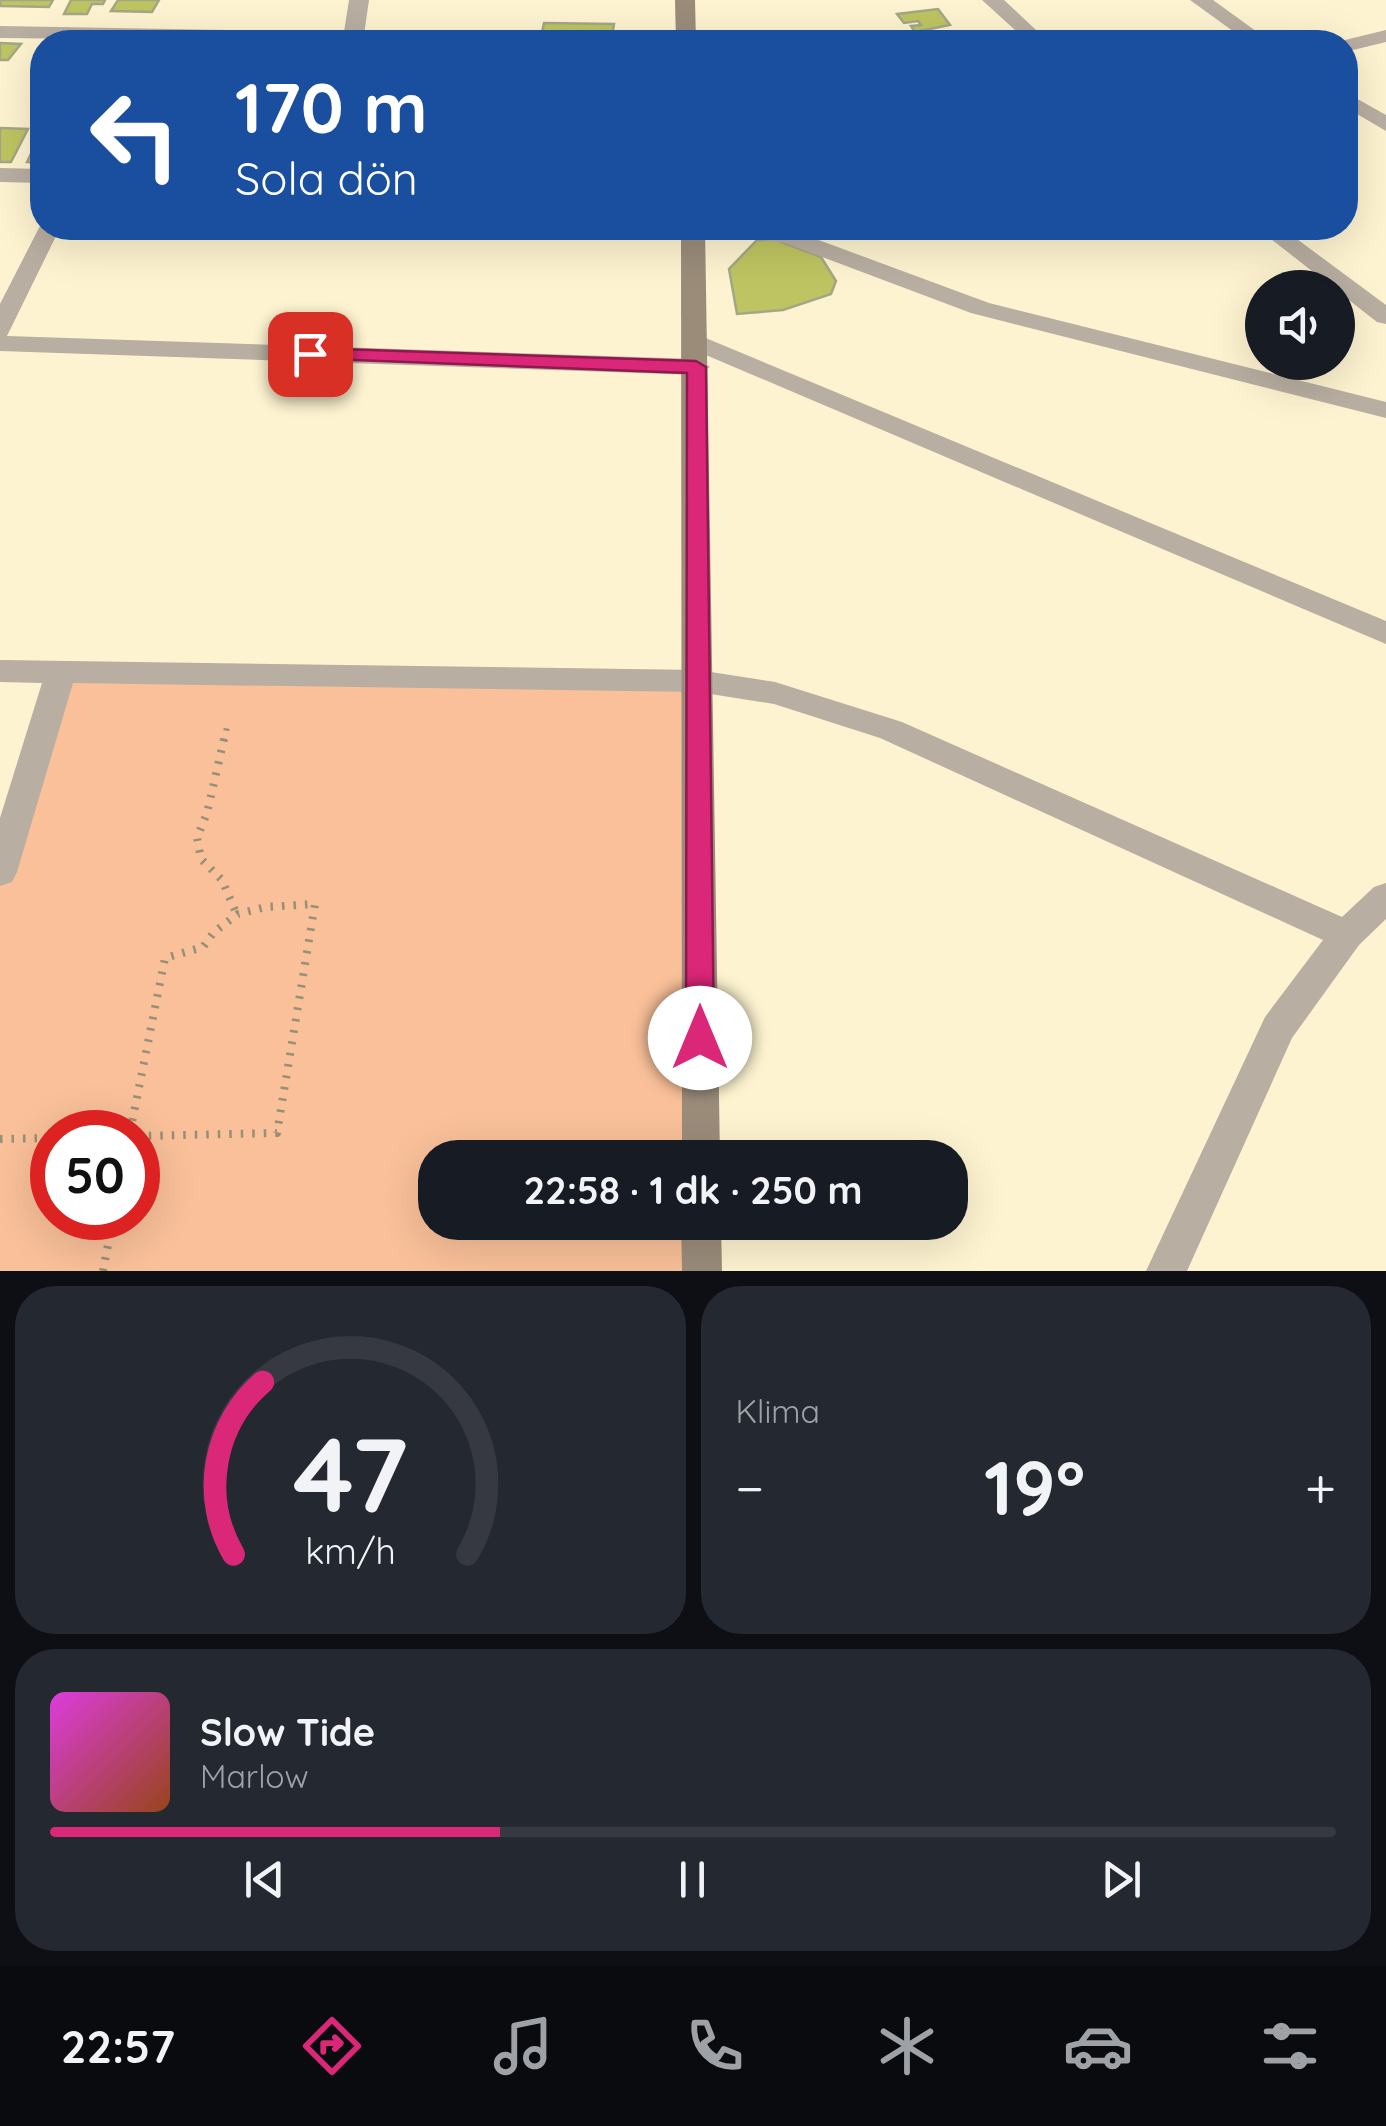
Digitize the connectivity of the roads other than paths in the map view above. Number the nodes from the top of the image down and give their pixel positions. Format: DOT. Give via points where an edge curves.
graph roads {
  1 [pos="359,0"];
  2 [pos="684,0"];
  3 [pos="992,0"];
  4 [pos="1200,0"];
  5 [pos="354,30"];
  6 [pos="685,30"];
  7 [pos="1025,30"];
  8 [pos="1244,30"];
  9 [pos="0,32"];
  10 [pos="30,33"];
  11 [pos="1386,36"];
  12 [pos="1358,43"];
  13 [pos="1358,107"];
  14 [pos="1386,125"];
  15 [pos="0,175"];
  16 [pos="30,176"];
  17 [pos="42,240"];
  18 [pos="693,240"];
  19 [pos="820,240"];
  20 [pos="1284,240"];
  21 [pos="1386,317"];
  22 [pos="0,330"];
  23 [pos="0,343"];
  24 [pos="696,354"];
  25 [pos="1386,410"];
  26 [pos="1386,632"];
  27 [pos="0,671"];
  28 [pos="61,672"];
  29 [pos="698,681"];
  30 [pos="0,872"];
  31 [pos="1386,897"];
  32 [pos="1348,935"];
  33 [pos="701,1140"];
  34 [pos="702,1240"];
  35 [pos="702,1271"];
  36 [pos="1166,1271"];
  1 -- 5 [label="street"];
  2 -- 6 [label="main road"];
  3 -- 7 [label="street"];
  4 -- 8 [label="street"];
  9 -- 10 [label="street"];
  11 -- 12 [label="street"];
  13 -- 14 [label="street"];
  15 -- 16 [label="street"];
  17 -- 22 [label="street"];
  18 -- 24 [label="main road"];
  19 -- 25 [label="street" via="980,308"];
  20 -- 21 [label="street"];
  23 -- 24 [label="street"];
  24 -- 26 [label="street"];
  24 -- 29 [label="main road"];
  27 -- 28 [label="street"];
  28 -- 29 [label="street"];
  28 -- 30 [label="street"];
  29 -- 32 [label="street" via="775,693 865,720"];
  29 -- 33 [label="main road"];
  31 -- 32 [label="street"];
  32 -- 36 [label="street" via="1278,1028"];
  34 -- 35 [label="main road"];
}
